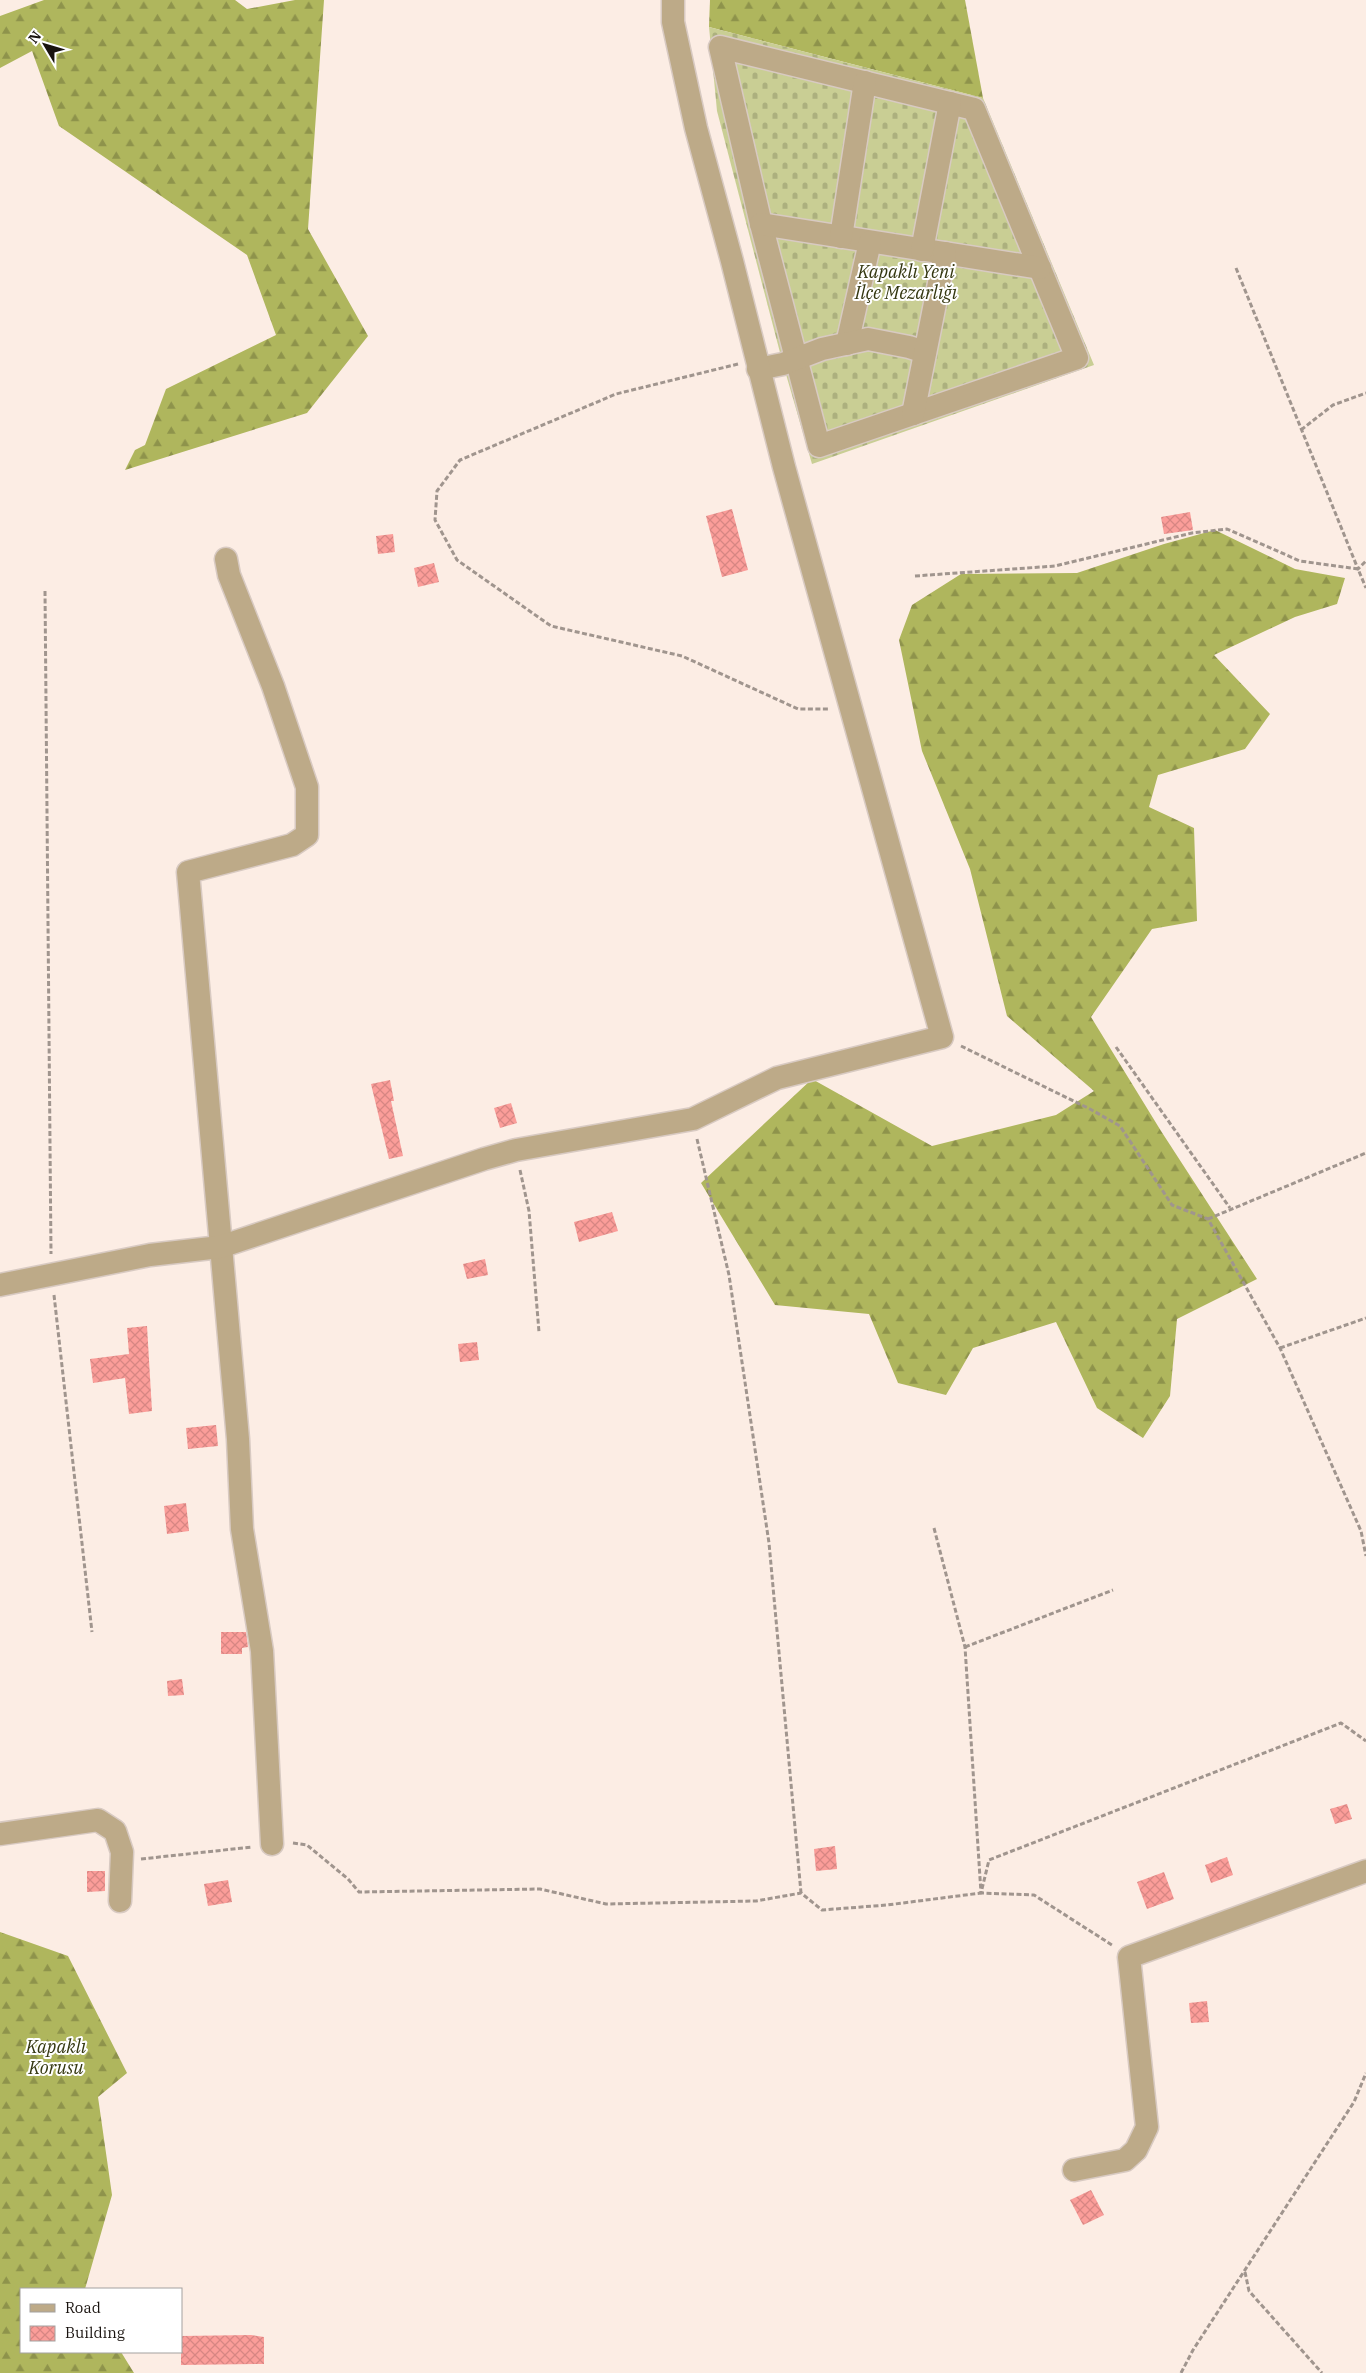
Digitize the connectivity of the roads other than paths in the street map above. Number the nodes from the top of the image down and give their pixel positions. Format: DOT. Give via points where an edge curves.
graph roads {
  1 [pos="673,0"];
  2 [pos="865,82"];
  3 [pos="950,103"];
  4 [pos="761,224"];
  5 [pos="841,237"];
  6 [pos="870,242"];
  7 [pos="922,250"];
  8 [pos="945,253"];
  9 [pos="1040,268"];
  10 [pos="846,344"];
  11 [pos="925,352"];
  12 [pos="796,359"];
  13 [pos="757,364"];
  14 [pos="913,414"];
  15 [pos="226,559"];
  16 [pos="220,1247"];
  17 [pos="0,1285"];
  18 [pos="0,1834"];
  19 [pos="272,1844"];
  20 [pos="1366,1871"];
  21 [pos="120,1902"];
  22 [pos="1074,2170"];
  1 -- 13 [label="street" via="673,22 696,128"];
  2 -- 3 [label="street"];
  2 -- 4 [label="street" via="720,47"];
  2 -- 5 [label="street"];
  3 -- 7 [label="street"];
  3 -- 9 [label="street" via="974,109"];
  4 -- 5 [label="street"];
  4 -- 12 [label="street"];
  5 -- 6 [label="street"];
  6 -- 7 [label="street"];
  6 -- 10 [label="street"];
  7 -- 8 [label="street"];
  8 -- 9 [label="street"];
  8 -- 11 [label="street"];
  9 -- 14 [label="street" via="1078,358"];
  10 -- 11 [label="street" via="868,339"];
  10 -- 12 [label="street"];
  11 -- 14 [label="street"];
  12 -- 13 [label="street"];
  12 -- 14 [label="street" via="818,446"];
  13 -- 16 [label="street" via="942,1037 777,1078 692,1119 516,1150"];
  15 -- 16 [label="street" via="306,786 307,835 292,845 188,872"];
  16 -- 17 [label="street" via="150,1255"];
  16 -- 19 [label="street" via="238,1439 242,1529 262,1651"];
  18 -- 21 [label="street" via="98,1820 115,1831 122,1852"];
  20 -- 22 [label="street" via="1129,1956 1147,2127 1136,2150 1125,2160"];
}
